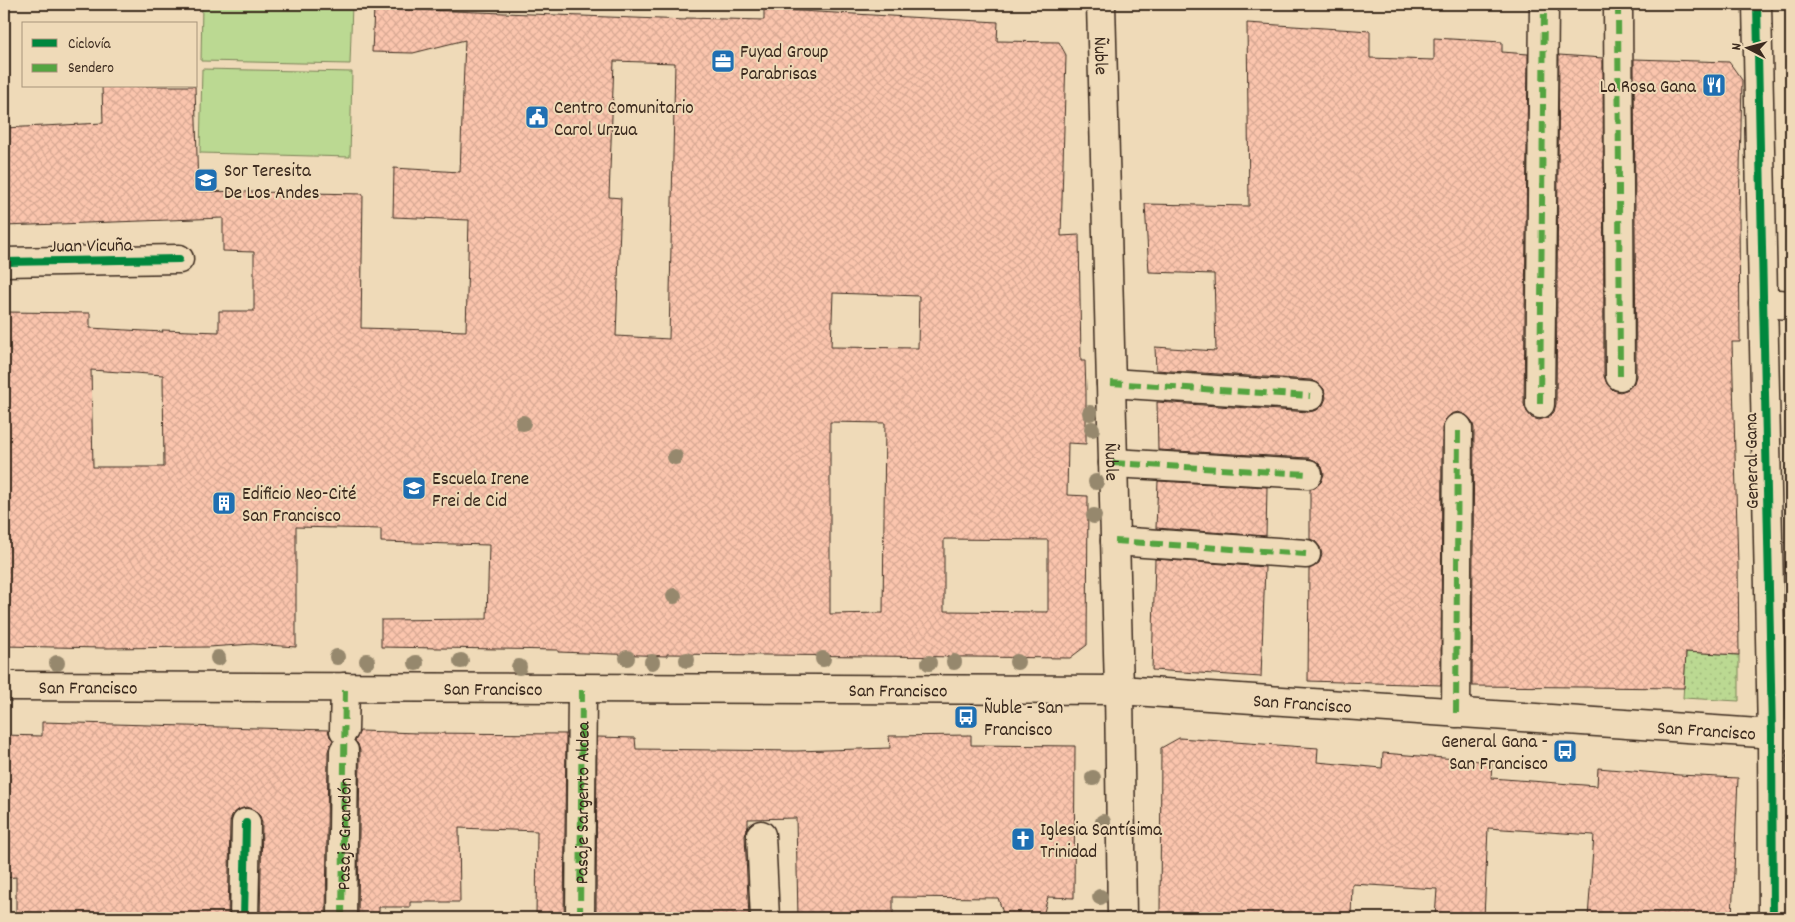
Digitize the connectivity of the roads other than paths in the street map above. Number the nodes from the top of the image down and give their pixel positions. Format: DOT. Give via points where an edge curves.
graph roads {
  1 [pos="1101,4"];
  2 [pos="1544,4"];
  3 [pos="1618,4"];
  4 [pos="1756,4"];
  5 [pos="179,259"];
  6 [pos="4,262"];
  7 [pos="1763,303"];
  8 [pos="1791,305"];
  9 [pos="1620,376"];
  10 [pos="1111,383"];
  11 [pos="1310,396"];
  12 [pos="1540,404"];
  13 [pos="1458,428"];
  14 [pos="1113,463"];
  15 [pos="1308,474"];
  16 [pos="1115,541"];
  17 [pos="1306,554"];
  18 [pos="4,686"];
  19 [pos="345,687"];
  20 [pos="582,689"];
  21 [pos="1119,690"];
  22 [pos="1456,713"];
  23 [pos="1781,734"];
  24 [pos="246,823"];
  25 [pos="761,834"];
  26 [pos="244,918"];
  27 [pos="342,918"];
  28 [pos="580,918"];
  29 [pos="765,918"];
  30 [pos="1122,918"];
  31 [pos="1773,918"];
  1 -- 10 [label="street, Ñuble"];
  2 -- 12 [label="street"];
  3 -- 9 [label="street"];
  4 -- 7 [label="street, General Gana"];
  5 -- 6 [label="street, Juan Vicuña"];
  7 -- 8 [label="street"];
  7 -- 23 [label="street, General Gana"];
  10 -- 11 [label="street"];
  10 -- 14 [label="street, Ñuble"];
  13 -- 22 [label="street"];
  14 -- 15 [label="street"];
  14 -- 16 [label="street, Ñuble"];
  16 -- 17 [label="street"];
  16 -- 21 [label="street, Ñuble"];
  18 -- 19 [label="street, San Francisco"];
  19 -- 20 [label="street, San Francisco"];
  19 -- 27 [label="street, Pasaje Grandón"];
  20 -- 21 [label="street, San Francisco"];
  20 -- 28 [label="street, Pasaje Sargento Aldea"];
  21 -- 22 [label="street, San Francisco"];
  21 -- 30 [label="street, Ñuble"];
  22 -- 23 [label="street, San Francisco"];
  23 -- 31 [label="street, General Gana"];
  24 -- 26 [label="street"];
  25 -- 29 [label="street"];
}
